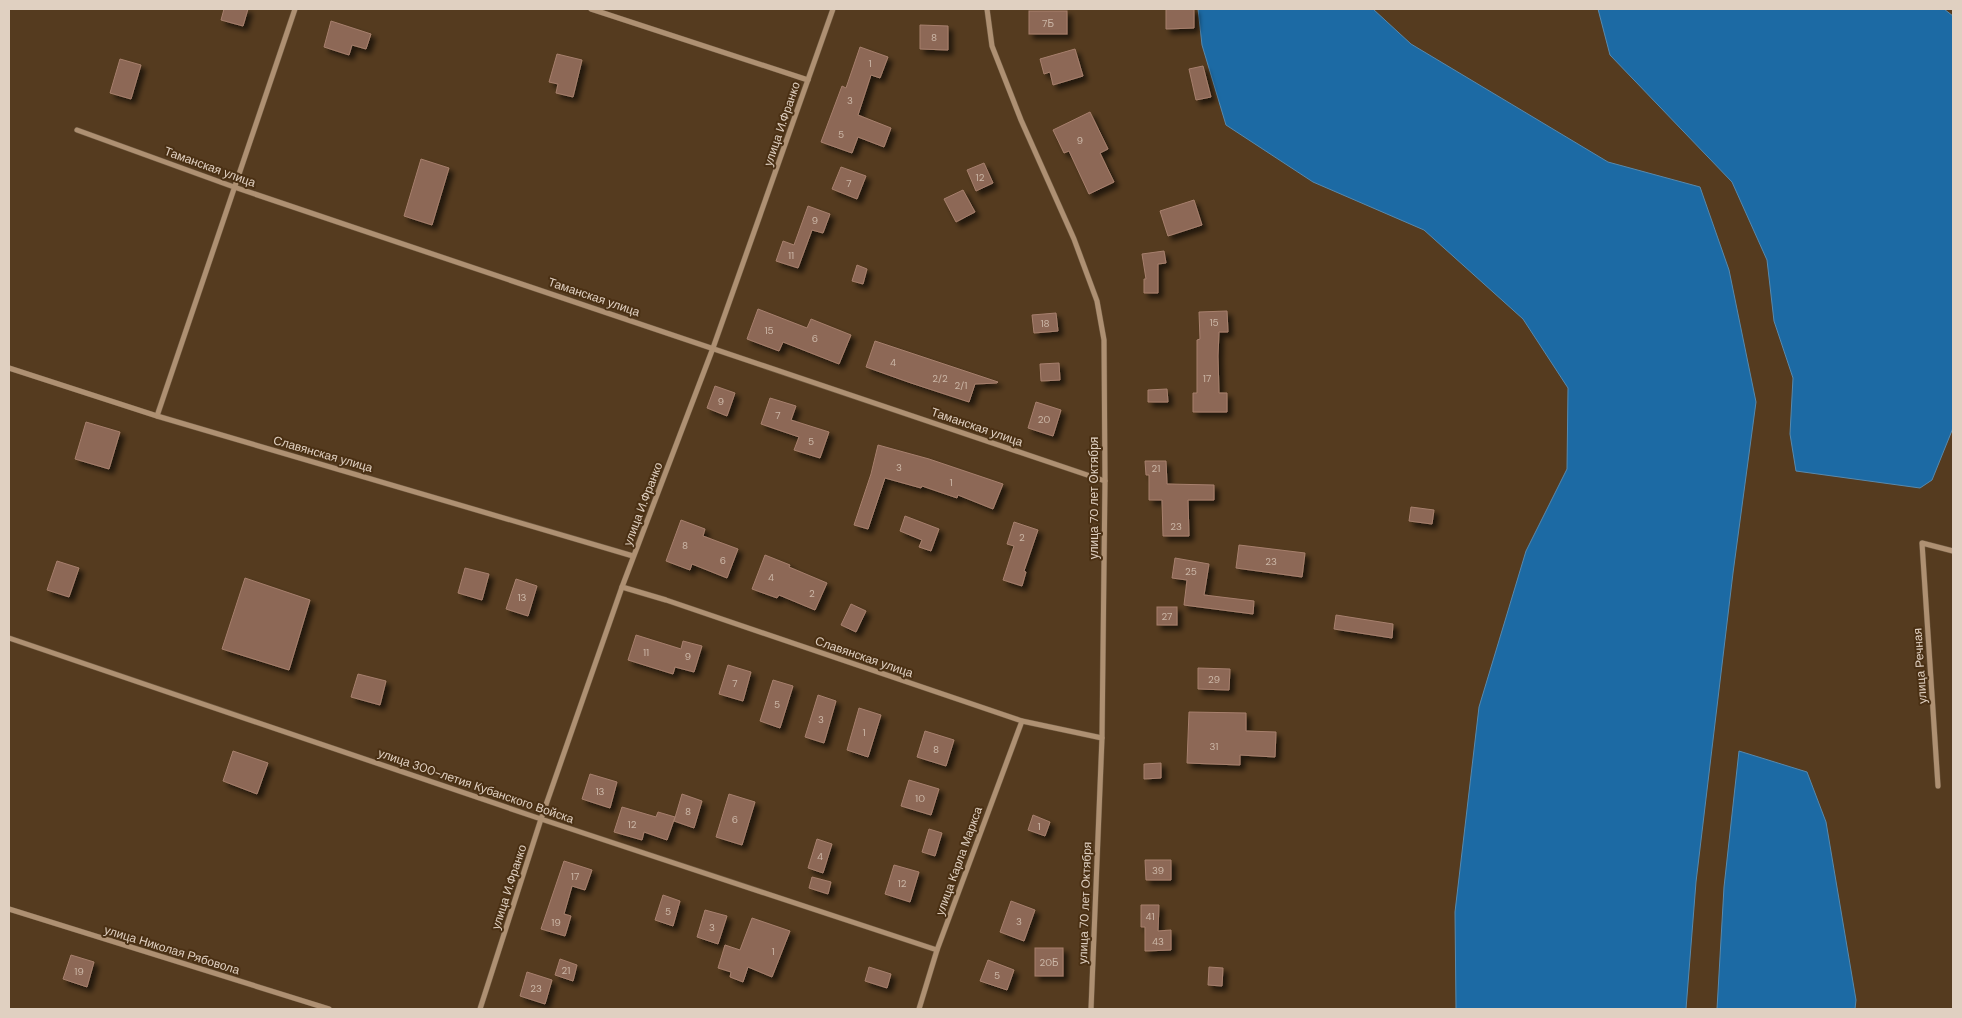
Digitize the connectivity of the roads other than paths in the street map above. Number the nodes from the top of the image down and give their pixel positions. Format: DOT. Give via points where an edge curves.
graph roads {
  1 [pos="296,9"];
  2 [pos="591,9"];
  3 [pos="833,9"];
  4 [pos="987,9"];
  5 [pos="808,80"];
  6 [pos="77,130"];
  7 [pos="234,187"];
  8 [pos="714,348"];
  9 [pos="9,368"];
  10 [pos="157,416"];
  11 [pos="1105,481"];
  12 [pos="1953,552"];
  13 [pos="633,556"];
  14 [pos="622,587"];
  15 [pos="9,638"];
  16 [pos="1022,720"];
  17 [pos="1102,738"];
  18 [pos="1938,786"];
  19 [pos="541,819"];
  20 [pos="9,910"];
  21 [pos="937,950"];
  22 [pos="329,1009"];
  23 [pos="480,1009"];
  24 [pos="919,1009"];
  25 [pos="1091,1009"];
  1 -- 7 [label="street"];
  2 -- 5 [label="street"];
  3 -- 5 [label="street, улица И.Франко"];
  4 -- 11 [label="street, улица 70 лет Октября" via="992,46 1097,301 1104,340"];
  5 -- 8 [label="street, улица И.Франко"];
  6 -- 7 [label="street, Таманская улица"];
  7 -- 8 [label="street, Таманская улица"];
  7 -- 10 [label="street"];
  8 -- 11 [label="street, Таманская улица"];
  8 -- 13 [label="street, улица И.Франко"];
  9 -- 10 [label="street, Славянская улица"];
  10 -- 13 [label="street, Славянская улица"];
  11 -- 17 [label="street, улица 70 лет Октября"];
  12 -- 18 [label="street, улица Речная" via="1922,544"];
  13 -- 14 [label="street, улица И.Франко"];
  14 -- 16 [label="street, Славянская улица"];
  14 -- 19 [label="street, улица И.Франко"];
  15 -- 19 [label="street, улица 300-летия Кубанского Войска"];
  16 -- 17 [label="street, Славянская улица"];
  16 -- 21 [label="street, улица Карла Маркса"];
  17 -- 25 [label="street, улица 70 лет Октября"];
  19 -- 21 [label="street, улица 300-летия Кубанского Войска"];
  19 -- 23 [label="street, улица И.Франко"];
  20 -- 22 [label="street, улица Николая Рябовола"];
  21 -- 24 [label="street, улица Карла Маркса"];
}
